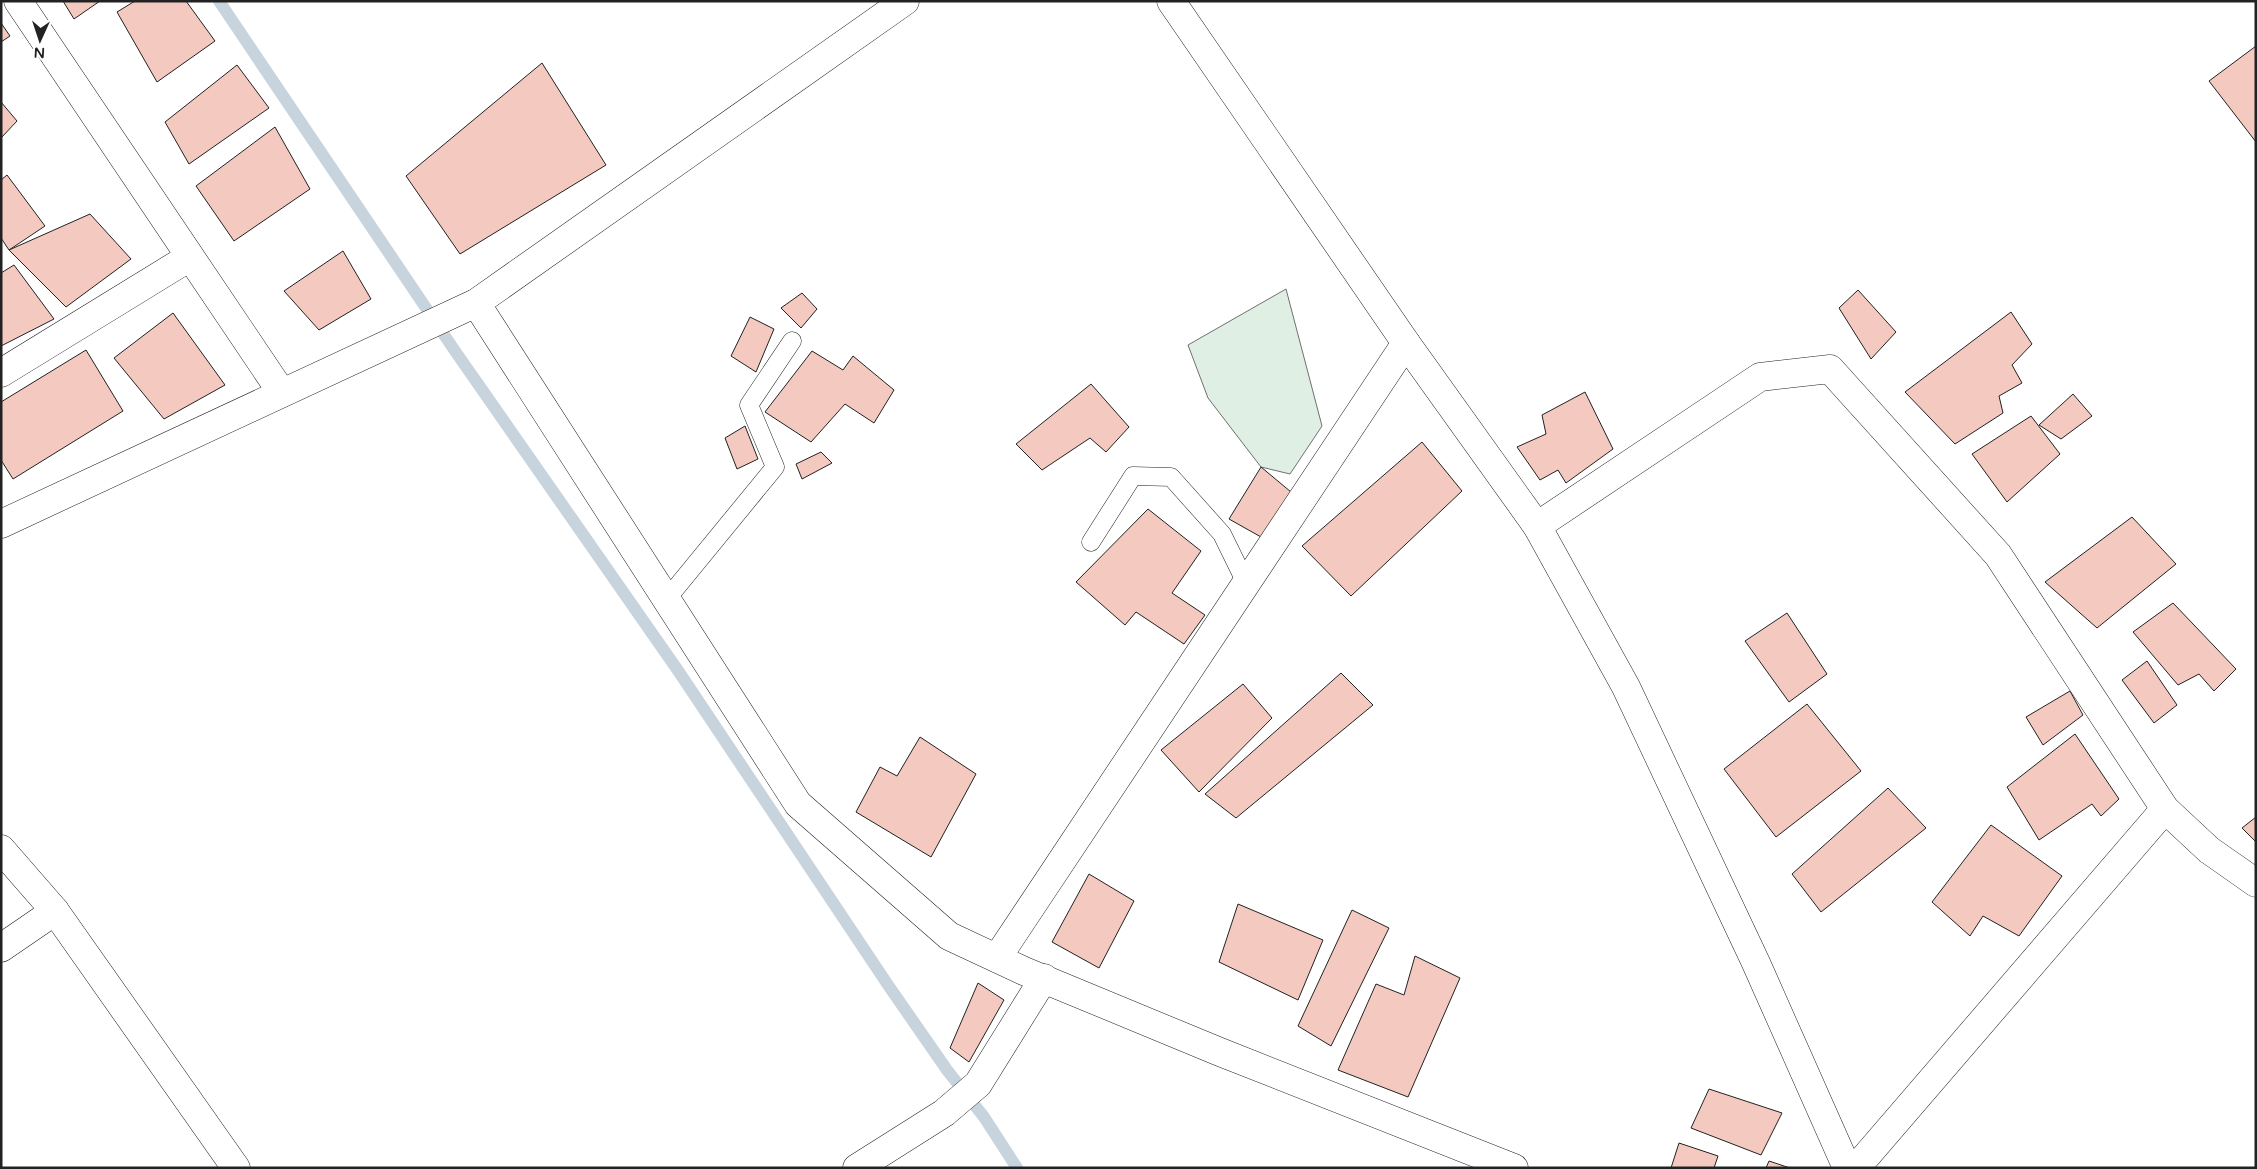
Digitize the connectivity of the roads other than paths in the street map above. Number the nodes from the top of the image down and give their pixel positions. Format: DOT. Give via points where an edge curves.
graph roads {
  1 [pos="18,1"];
  2 [pos="905,1"];
  3 [pos="1171,1"];
  4 [pos="190,257"];
  5 [pos="476,303"];
  6 [pos="792,341"];
  7 [pos="1406,343"];
  8 [pos="1,373"];
  9 [pos="282,393"];
  10 [pos="1,524"];
  11 [pos="1537,526"];
  12 [pos="1091,542"];
  13 [pos="1246,583"];
  14 [pos="666,600"];
  15 [pos="2165,809"];
  16 [pos="1,849"];
  17 [pos="2256,883"];
  18 [pos="55,911"];
  19 [pos="1,948"];
  20 [pos="997,958"];
  21 [pos="1044,978"];
  22 [pos="236,1168"];
  23 [pos="857,1168"];
  24 [pos="1514,1168"];
  25 [pos="1847,1168"];
  26 [pos="1856,1168"];
  1 -- 4 [label="street"];
  2 -- 5 [label="street"];
  3 -- 7 [label="street"];
  4 -- 8 [label="street"];
  4 -- 9 [label="street"];
  5 -- 9 [label="street"];
  5 -- 14 [label="street"];
  6 -- 14 [label="lane" via="749,405 775,466"];
  7 -- 11 [label="street"];
  7 -- 13 [label="street"];
  9 -- 10 [label="street"];
  11 -- 15 [label="street" via="1760,377 1830,369 1998,555"];
  11 -- 25 [label="street" via="1626,687 1756,963"];
  12 -- 13 [label="lane" via="1132,476 1170,476 1222,534"];
  13 -- 20 [label="street"];
  14 -- 20 [label="street" via="798,804 949,936"];
  15 -- 17 [label="street" via="2209,850"];
  15 -- 26 [label="street"];
  16 -- 18 [label="street"];
  18 -- 19 [label="street"];
  18 -- 22 [label="street"];
  20 -- 21 [label="street"];
  21 -- 23 [label="street" via="978,1084 944,1113"];
  21 -- 24 [label="street" via="1220,1052"];
}
